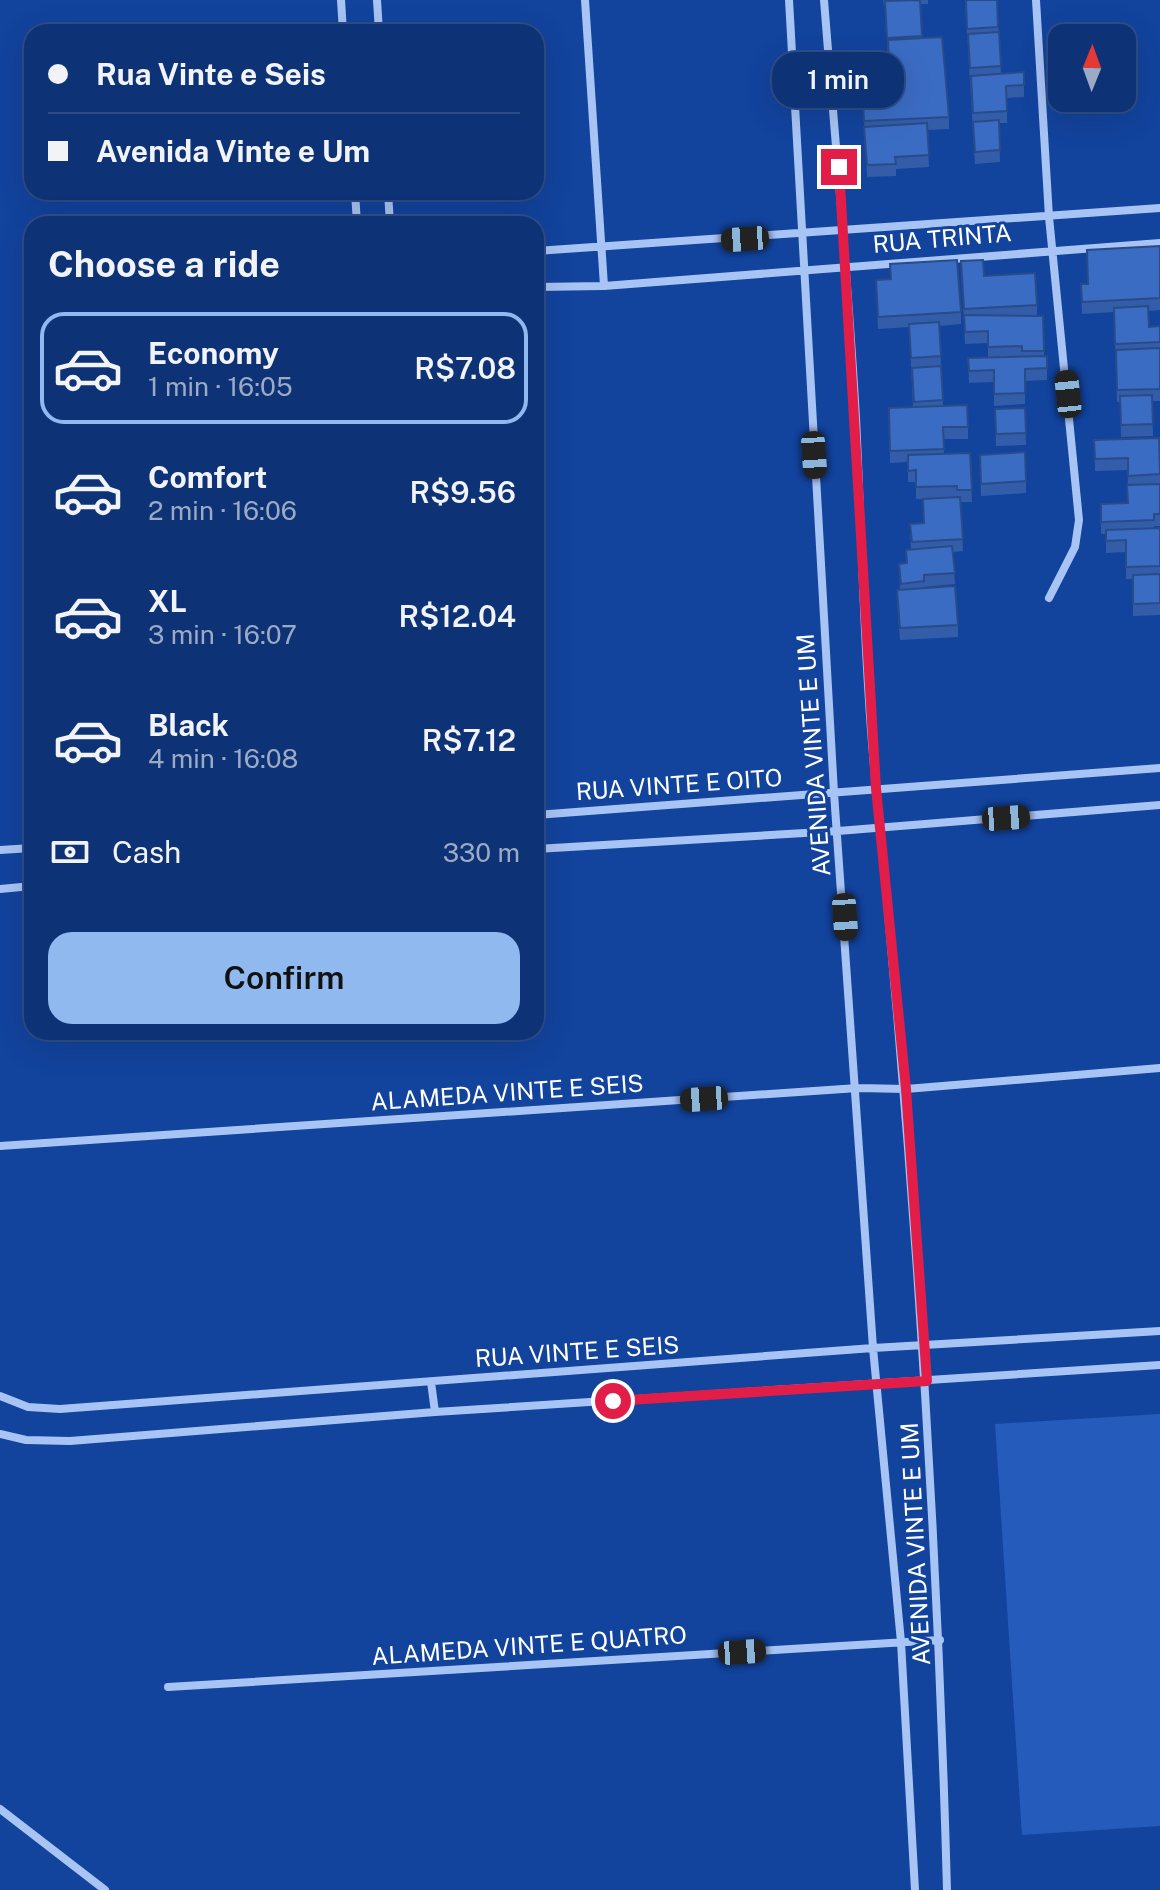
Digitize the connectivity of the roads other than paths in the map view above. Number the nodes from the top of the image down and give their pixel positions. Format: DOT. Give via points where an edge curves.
graph roads {
  1 [pos="341,0"];
  2 [pos="377,0"];
  3 [pos="585,0"];
  4 [pos="789,0"];
  5 [pos="824,0"];
  6 [pos="1036,0"];
  7 [pos="342,24"];
  8 [pos="378,24"];
  9 [pos="1160,208"];
  10 [pos="1049,217"];
  11 [pos="845,229"];
  12 [pos="802,235"];
  13 [pos="1160,243"];
  14 [pos="602,249"];
  15 [pos="1053,249"];
  16 [pos="544,251"];
  17 [pos="847,266"];
  18 [pos="803,270"];
  19 [pos="604,286"];
  20 [pos="544,287"];
  21 [pos="1049,598"];
  22 [pos="1160,768"];
  23 [pos="876,788"];
  24 [pos="834,793"];
  25 [pos="1160,805"];
  26 [pos="544,814"];
  27 [pos="882,828"];
  28 [pos="838,831"];
  29 [pos="24,848"];
  30 [pos="544,849"];
  31 [pos="0,850"];
  32 [pos="24,887"];
  33 [pos="0,889"];
  34 [pos="1160,1068"];
  35 [pos="858,1088"];
  36 [pos="906,1089"];
  37 [pos="0,1146"];
  38 [pos="1160,1331"];
  39 [pos="925,1346"];
  40 [pos="873,1348"];
  41 [pos="1160,1365"];
  42 [pos="927,1381"];
  43 [pos="431,1382"];
  44 [pos="877,1382"];
  45 [pos="0,1396"];
  46 [pos="435,1412"];
  47 [pos="0,1434"];
  48 [pos="940,1640"];
  49 [pos="901,1642"];
  50 [pos="168,1687"];
  51 [pos="0,1809"];
  52 [pos="105,1890"];
  53 [pos="915,1890"];
  54 [pos="947,1890"];
  1 -- 7 [label="street"];
  2 -- 8 [label="street"];
  3 -- 14 [label="street"];
  4 -- 12 [label="street, AVENIDA VINTE E UM"];
  5 -- 11 [label="street, AVENIDA VINTE E UM"];
  6 -- 10 [label="street"];
  9 -- 10 [label="street, RUA TRINTA"];
  10 -- 11 [label="street, RUA TRINTA"];
  10 -- 15 [label="street"];
  11 -- 12 [label="street, RUA TRINTA"];
  11 -- 17 [label="street, AVENIDA VINTE E UM"];
  12 -- 14 [label="street, RUA TRINTA"];
  12 -- 18 [label="street, AVENIDA VINTE E UM"];
  13 -- 15 [label="street, RUA TRINTA"];
  14 -- 16 [label="street, RUA TRINTA"];
  14 -- 19 [label="street"];
  15 -- 17 [label="street, RUA TRINTA"];
  15 -- 21 [label="street" via="1079,520 1075,547"];
  17 -- 18 [label="street, RUA TRINTA"];
  17 -- 23 [label="street, AVENIDA VINTE E UM"];
  18 -- 19 [label="street, RUA TRINTA"];
  18 -- 24 [label="street, AVENIDA VINTE E UM"];
  19 -- 20 [label="street, RUA TRINTA"];
  22 -- 23 [label="street, RUA VINTE E OITO"];
  23 -- 24 [label="street, RUA VINTE E OITO"];
  23 -- 27 [label="street, AVENIDA VINTE E UM"];
  24 -- 26 [label="street, RUA VINTE E OITO"];
  24 -- 28 [label="street, AVENIDA VINTE E UM"];
  25 -- 27 [label="street"];
  27 -- 28 [label="street"];
  27 -- 36 [label="street, AVENIDA VINTE E UM"];
  28 -- 30 [label="street"];
  28 -- 35 [label="street, AVENIDA VINTE E UM"];
  29 -- 31 [label="street"];
  32 -- 33 [label="street"];
  34 -- 36 [label="street, ALAMEDA VINTE E SEIS"];
  35 -- 36 [label="street, ALAMEDA VINTE E SEIS"];
  35 -- 37 [label="street, ALAMEDA VINTE E SEIS"];
  35 -- 40 [label="street, AVENIDA VINTE E UM"];
  36 -- 39 [label="street, AVENIDA VINTE E UM"];
  38 -- 39 [label="street, RUA VINTE E SEIS"];
  39 -- 40 [label="street, RUA VINTE E SEIS"];
  39 -- 42 [label="street, AVENIDA VINTE E UM"];
  40 -- 43 [label="street, RUA VINTE E SEIS"];
  40 -- 44 [label="street, AVENIDA VINTE E UM"];
  41 -- 42 [label="street"];
  42 -- 44 [label="street"];
  42 -- 48 [label="street, AVENIDA VINTE E UM"];
  43 -- 45 [label="street, RUA VINTE E SEIS" via="60,1409 28,1407"];
  43 -- 46 [label="street"];
  44 -- 46 [label="street"];
  44 -- 49 [label="street, AVENIDA VINTE E UM"];
  46 -- 47 [label="street" via="70,1441"];
  48 -- 49 [label="street, ALAMEDA VINTE E QUATRO"];
  48 -- 54 [label="street, AVENIDA VINTE E UM"];
  49 -- 50 [label="street, ALAMEDA VINTE E QUATRO"];
  49 -- 53 [label="street, AVENIDA VINTE E UM"];
  51 -- 52 [label="street"];
}
